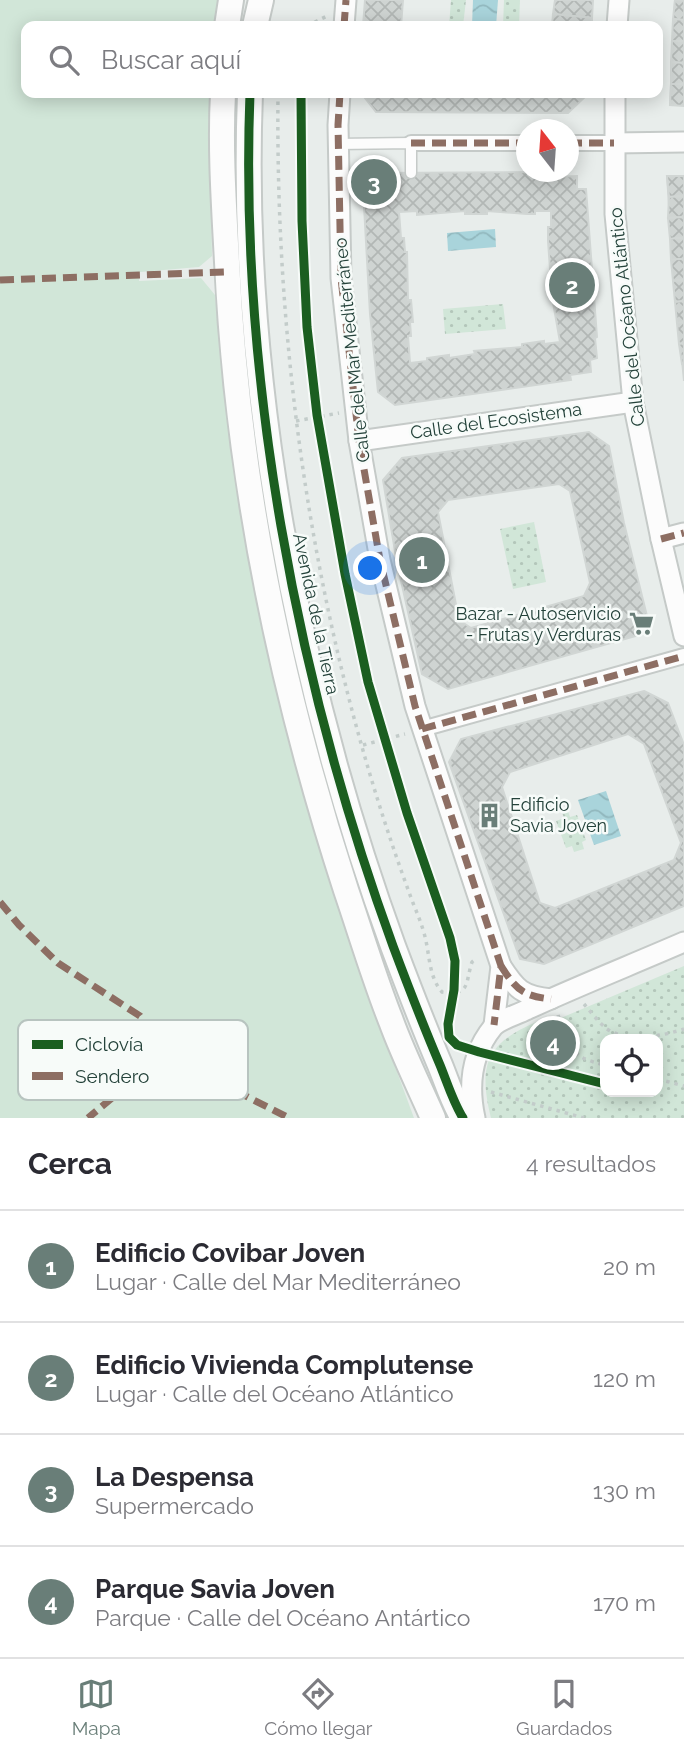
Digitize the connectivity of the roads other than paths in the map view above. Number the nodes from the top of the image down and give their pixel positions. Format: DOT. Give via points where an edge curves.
graph roads {
  1 [pos="231,0"];
  2 [pos="261,0"];
  3 [pos="346,0"];
  4 [pos="618,0"];
  5 [pos="228,21"];
  6 [pos="256,21"];
  7 [pos="344,21"];
  8 [pos="617,21"];
  9 [pos="223,98"];
  10 [pos="250,98"];
  11 [pos="340,98"];
  12 [pos="615,98"];
  13 [pos="684,142"];
  14 [pos="516,143"];
  15 [pos="579,143"];
  16 [pos="614,143"];
  17 [pos="338,144"];
  18 [pos="411,144"];
  19 [pos="411,173"];
  20 [pos="633,402"];
  21 [pos="359,441"];
  22 [pos="684,533"];
  23 [pos="661,539"];
  24 [pos="684,636"];
  25 [pos="684,656"];
  26 [pos="422,729"];
  27 [pos="684,943"];
  28 [pos="498,958"];
  29 [pos="554,1006"];
  30 [pos="494,1026"];
  31 [pos="433,1118"];
  32 [pos="463,1118"];
  33 [pos="475,1118"];
  1 -- 5 [label="street"];
  2 -- 6 [label="street"];
  3 -- 7 [label="street"];
  4 -- 8 [label="street"];
  9 -- 31 [label="street" via="230,331 242,447 282,663 310,772 361,935 391,1021"];
  10 -- 32 [label="street, Avenida de la Tierra" via="249,194 264,405 306,655 361,854 417,1011"];
  11 -- 17 [label="street, Calle del Mar Mediterráneo"];
  12 -- 16 [label="street, Calle del Océano Atlántico"];
  13 -- 16 [label="street"];
  14 -- 18 [label="street"];
  15 -- 16 [label="street"];
  16 -- 20 [label="street, Calle del Océano Atlántico" via="615,214"];
  17 -- 18 [label="lane"];
  17 -- 21 [label="street, Calle del Mar Mediterráneo" via="341,278"];
  18 -- 19 [label="lane"];
  20 -- 21 [label="street, Calle del Ecosistema"];
  20 -- 23 [label="street, Calle del Océano Atlántico"];
  21 -- 26 [label="street, Calle del Mar Mediterráneo" via="380,560"];
  22 -- 23 [label="street"];
  23 -- 24 [label="street, Calle del Océano Atlántico"];
  25 -- 26 [label="street"];
  26 -- 28 [label="street, Calle del Mar Mediterráneo"];
  27 -- 29 [label="street"];
  28 -- 29 [label="street, Calle del Mar Mediterráneo" via="516,989"];
  28 -- 30 [label="street, Calle del Mar Mediterráneo"];
  29 -- 30 [label="street"];
  30 -- 33 [label="street" via="471,1073"];
}
